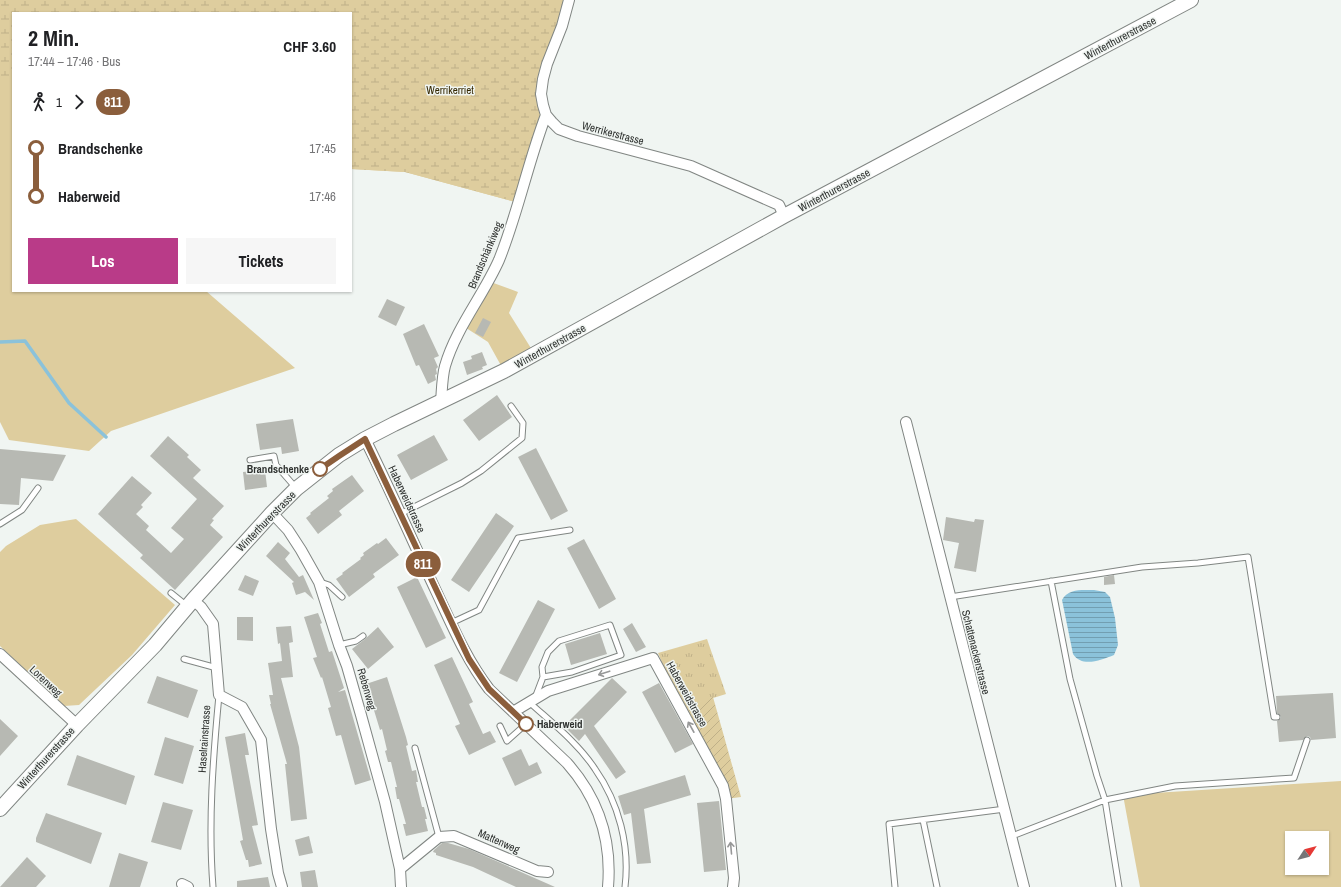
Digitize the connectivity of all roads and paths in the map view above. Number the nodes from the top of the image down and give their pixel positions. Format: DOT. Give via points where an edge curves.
graph roads {
  1 [pos="568,0"];
  2 [pos="1191,0"];
  3 [pos="546,115"];
  4 [pos="784,216"];
  5 [pos="441,402"];
  6 [pos="511,406"];
  7 [pos="906,422"];
  8 [pos="365,439"];
  9 [pos="250,460"];
  10 [pos="38,488"];
  11 [pos="296,489"];
  12 [pos="272,513"];
  13 [pos="400,514"];
  14 [pos="0,524"];
  15 [pos="570,530"];
  16 [pos="1051,581"];
  17 [pos="319,582"];
  18 [pos="171,594"];
  19 [pos="342,597"];
  20 [pos="950,597"];
  21 [pos="191,603"];
  22 [pos="451,623"];
  23 [pos="363,636"];
  24 [pos="339,644"];
  25 [pos="0,654"];
  26 [pos="184,659"];
  27 [pos="217,668"];
  28 [pos="543,677"];
  29 [pos="219,695"];
  30 [pos="531,700"];
  31 [pos="512,712"];
  32 [pos="1277,717"];
  33 [pos="77,724"];
  34 [pos="526,724"];
  35 [pos="500,726"];
  36 [pos="1307,740"];
  37 [pos="415,748"];
  38 [pos="1105,800"];
  39 [pos="0,809"];
  40 [pos="1005,809"];
  41 [pos="923,820"];
  42 [pos="1012,836"];
  43 [pos="439,837"];
  44 [pos="400,869"];
  45 [pos="548,872"];
  46 [pos="213,887"];
  47 [pos="282,887"];
  48 [pos="401,887"];
  49 [pos="608,887"];
  50 [pos="625,887"];
  51 [pos="733,887"];
  52 [pos="895,887"];
  53 [pos="937,887"];
  54 [pos="1024,887"];
  55 [pos="1119,887"];
  1 -- 3 [label="street" via="562,26 543,79 542,94"];
  2 -- 4 [label="main road, Winterthurerstrasse"];
  3 -- 4 [label="street, Werrikerstrasse" via="559,129 568,133 691,166 779,205"];
  3 -- 5 [label="street, Brandschänkiweg" via="524,188 498,260 448,358"];
  4 -- 5 [label="main road, Winterthurerstrasse" via="504,371"];
  5 -- 8 [label="main road, Winterthurerstrasse"];
  6 -- 13 [label="lane" via="523,423 522,438 481,471"];
  7 -- 20 [label="street, Schattenackerstrasse"];
  8 -- 11 [label="main road, Winterthurerstrasse"];
  8 -- 13 [label="street, Haberweidstrasse"];
  9 -- 11 [label="lane" via="274,456 276,465"];
  10 -- 14 [label="lane" via="22,510"];
  11 -- 12 [label="main road, Winterthurerstrasse"];
  12 -- 17 [label="street, Rebenweg" via="288,530"];
  12 -- 21 [label="main road, Winterthurerstrasse"];
  13 -- 22 [label="street, Haberweidstrasse"];
  15 -- 22 [label="lane" via="518,538 479,610"];
  16 -- 20 [label="lane"];
  16 -- 32 [label="lane" via="1142,567 1248,557 1274,717"];
  16 -- 38 [label="lane" via="1070,679"];
  17 -- 19 [label="lane" via="329,585"];
  17 -- 24 [label="street, Rebenweg"];
  18 -- 21 [label="lane"];
  20 -- 40 [label="street, Schattenackerstrasse"];
  21 -- 27 [label="street, Haselrainstrasse" via="201,607 213,624"];
  21 -- 33 [label="main road, Winterthurerstrasse" via="155,645"];
  22 -- 31 [label="street, Haberweidstrasse" via="479,676"];
  23 -- 24 [label="lane" via="356,641"];
  24 -- 44 [label="street, Rebenweg" via="362,715"];
  25 -- 33 [label="street, Lorenweg"];
  26 -- 27 [label="lane"];
  27 -- 29 [label="street, Haselrainstrasse"];
  28 -- 28 [label="lane" via="572,672 621,655 610,625 559,641 548,652 542,667"];
  28 -- 30 [label="lane"];
  29 -- 46 [label="lane, Haselrainstrasse" via="211,827"];
  29 -- 47 [label="street" via="242,707 261,740 271,829"];
  30 -- 31 [label="street, Haberweidstrasse"];
  30 -- 50 [label="lane" via="573,742 595,768 609,792 625,846"];
  51 -- 30 [label="street, Haberweidstrasse, one-way" via="723,786 653,658 548,691"];
  31 -- 34 [label="street, Haberweidstrasse"];
  33 -- 39 [label="main road, Winterthurerstrasse"];
  34 -- 35 [label="lane" via="507,742"];
  34 -- 49 [label="street, Haberweidstrasse" via="567,763 587,790 605,837"];
  36 -- 38 [label="lane" via="1294,778 1175,786"];
  37 -- 43 [label="lane"];
  38 -- 42 [label="lane"];
  38 -- 55 [label="lane"];
  40 -- 41 [label="lane"];
  40 -- 42 [label="street, Schattenackerstrasse"];
  41 -- 52 [label="lane" via="889,824"];
  41 -- 53 [label="lane"];
  42 -- 54 [label="street, Schattenackerstrasse"];
  43 -- 44 [label="street"];
  43 -- 45 [label="street, Mattenweg" via="454,836 537,871"];
  44 -- 48 [label="street, Rebenweg"];
}
